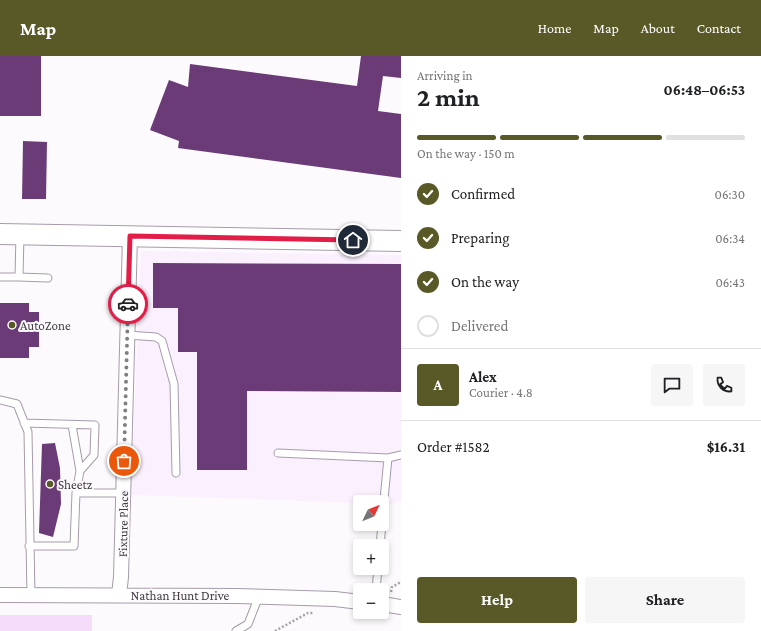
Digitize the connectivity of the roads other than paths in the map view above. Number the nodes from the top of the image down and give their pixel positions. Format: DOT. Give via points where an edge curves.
graph roads {
  1 [pos="0,234"];
  2 [pos="20,235"];
  3 [pos="130,236"];
  4 [pos="401,241"];
  5 [pos="0,277"];
  6 [pos="19,277"];
  7 [pos="48,278"];
  8 [pos="127,335"];
  9 [pos="0,400"];
  10 [pos="24,423"];
  11 [pos="72,425"];
  12 [pos="278,453"];
  13 [pos="401,455"];
  14 [pos="388,458"];
  15 [pos="80,471"];
  16 [pos="176,473"];
  17 [pos="76,493"];
  18 [pos="123,493"];
  19 [pos="384,495"];
  20 [pos="29,546"];
  21 [pos="0,595"];
  22 [pos="31,595"];
  23 [pos="119,595"];
  24 [pos="259,596"];
  25 [pos="353,601"];
  26 [pos="389,605"];
  27 [pos="401,607"];
  28 [pos="236,631"];
  1 -- 2 [label="main road"];
  2 -- 3 [label="main road"];
  2 -- 6 [label="lane"];
  3 -- 4 [label="main road"];
  3 -- 8 [label="street, Fixture Place"];
  5 -- 6 [label="lane"];
  6 -- 7 [label="lane"];
  8 -- 16 [label="lane" via="156,337 162,341 174,384"];
  8 -- 18 [label="street, Fixture Place"];
  9 -- 10 [label="lane" via="17,404"];
  10 -- 11 [label="lane"];
  10 -- 20 [label="lane" via="28,432"];
  11 -- 15 [label="lane"];
  11 -- 15 [label="lane" via="95,425 94,455"];
  12 -- 14 [label="lane"];
  13 -- 14 [label="lane"];
  14 -- 19 [label="lane"];
  15 -- 17 [label="lane"];
  17 -- 18 [label="lane"];
  17 -- 20 [label="lane" via="74,546"];
  18 -- 23 [label="street, Fixture Place" via="122,577"];
  20 -- 22 [label="lane"];
  21 -- 22 [label="street, Nathan Hunt Drive"];
  22 -- 23 [label="street, Nathan Hunt Drive"];
  23 -- 24 [label="street, Nathan Hunt Drive"];
  24 -- 25 [label="street, Nathan Hunt Drive"];
  24 -- 28 [label="lane" via="248,624"];
  26 -- 27 [label="street"];
}
